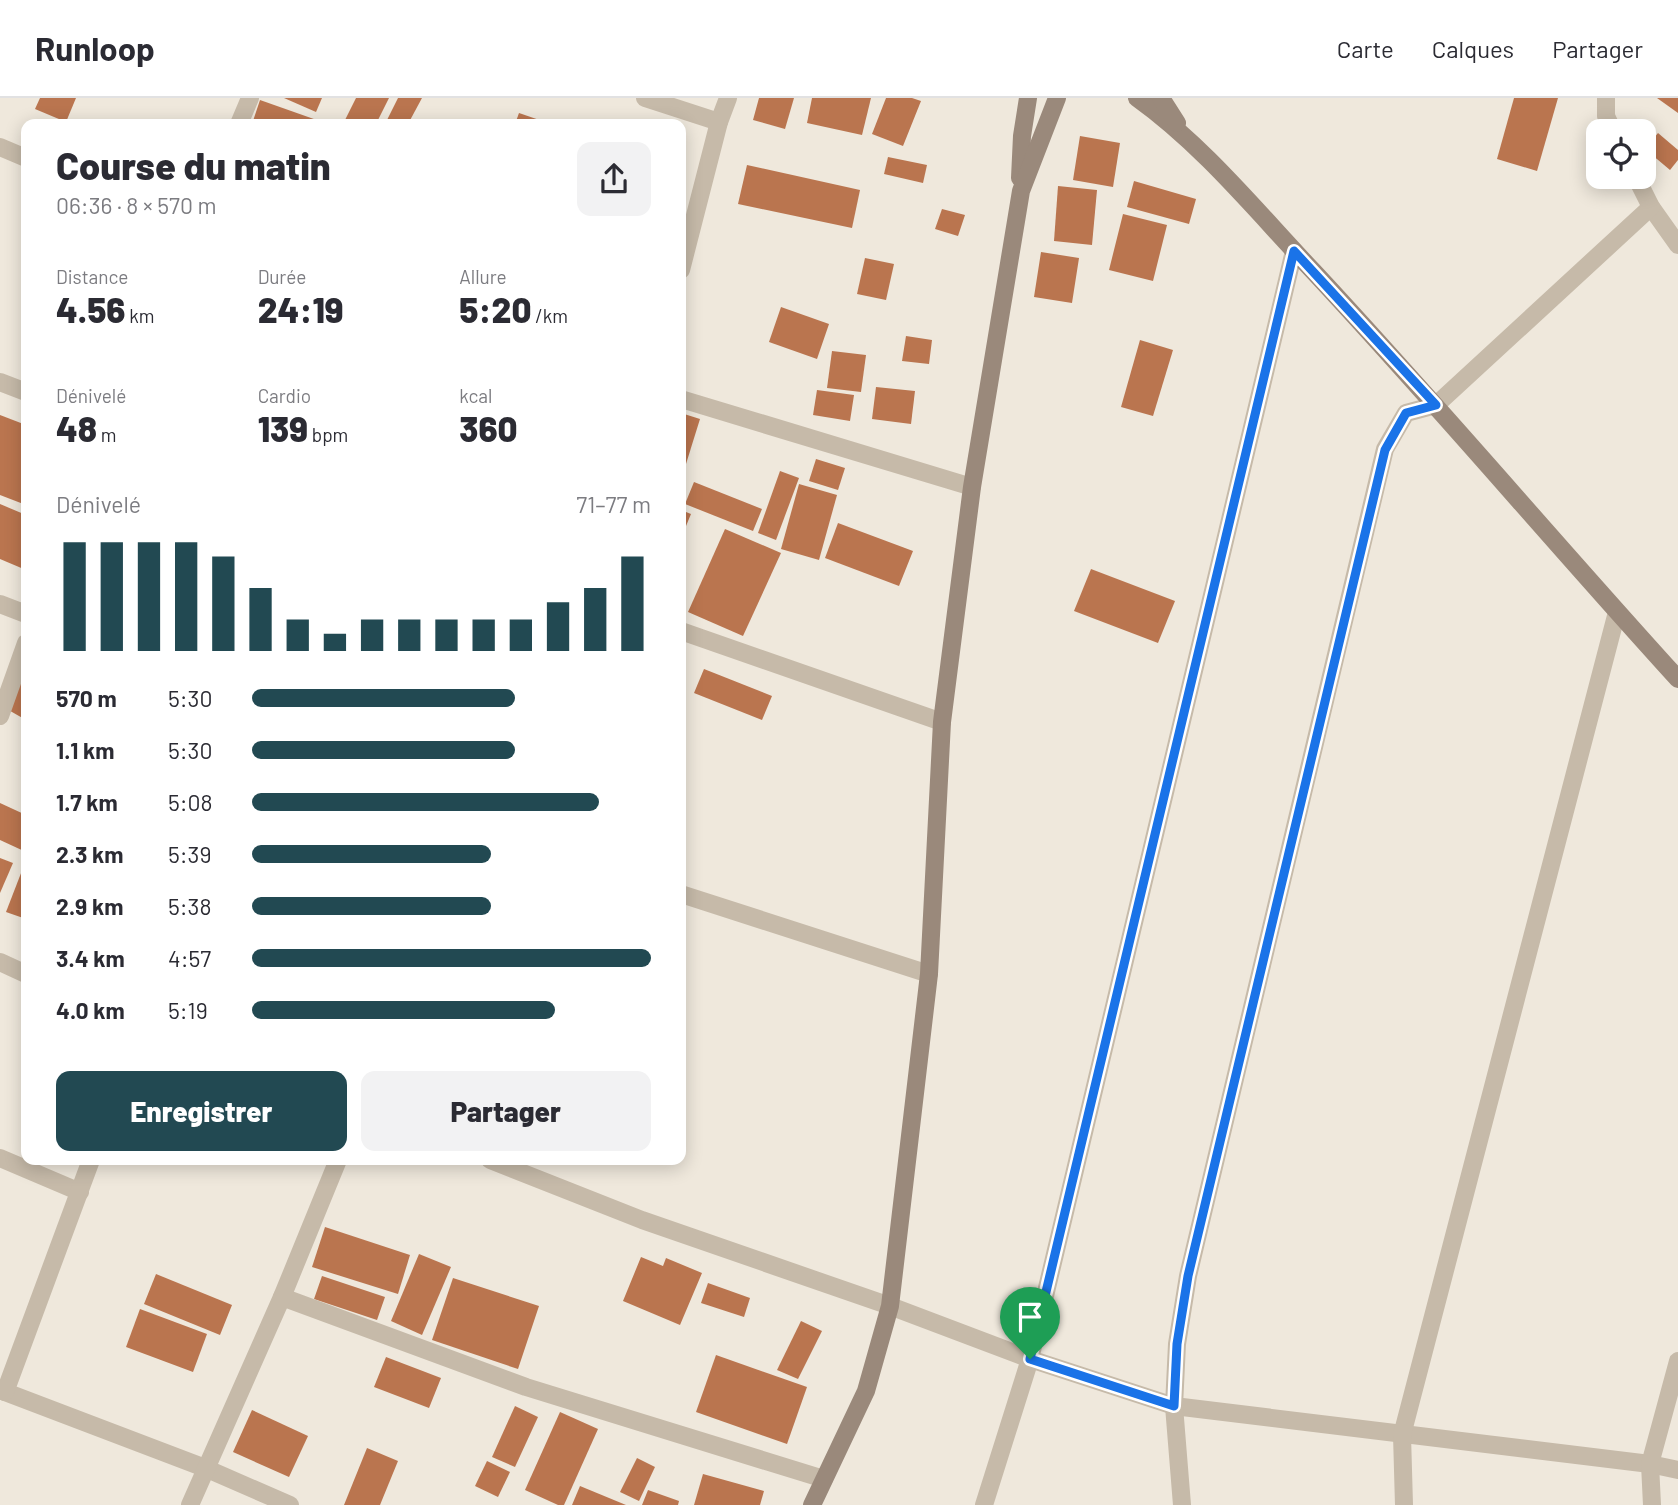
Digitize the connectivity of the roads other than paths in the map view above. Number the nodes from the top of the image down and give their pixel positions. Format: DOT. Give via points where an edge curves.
graph roads {
  1 [pos="250,98"];
  2 [pos="645,98"];
  3 [pos="728,98"];
  4 [pos="1028,98"];
  5 [pos="1057,98"];
  6 [pos="1137,98"];
  7 [pos="1161,98"];
  8 [pos="1606,98"];
  9 [pos="241,119"];
  10 [pos="1607,119"];
  11 [pos="719,122"];
  12 [pos="1187,137"];
  13 [pos="0,147"];
  14 [pos="21,156"];
  15 [pos="1642,189"];
  16 [pos="1021,191"];
  17 [pos="1651,207"];
  18 [pos="1678,244"];
  19 [pos="686,251"];
  20 [pos="1294,251"];
  21 [pos="0,382"];
  22 [pos="21,391"];
  23 [pos="686,401"];
  24 [pos="1436,405"];
  25 [pos="972,487"];
  26 [pos="0,604"];
  27 [pos="21,612"];
  28 [pos="1617,612"];
  29 [pos="686,633"];
  30 [pos="21,657"];
  31 [pos="1678,679"];
  32 [pos="0,716"];
  33 [pos="942,722"];
  34 [pos="686,896"];
  35 [pos="0,962"];
  36 [pos="21,972"];
  37 [pos="929,974"];
  38 [pos="0,1158"];
  39 [pos="89,1165"];
  40 [pos="336,1165"];
  41 [pos="503,1165"];
  42 [pos="80,1192"];
  43 [pos="282,1297"];
  44 [pos="890,1306"];
  45 [pos="1030,1359"];
  46 [pos="1678,1361"];
  47 [pos="3,1391"];
  48 [pos="1174,1406"];
  49 [pos="1402,1434"];
  50 [pos="1650,1464"];
  51 [pos="205,1468"];
  52 [pos="1678,1470"];
  53 [pos="824,1479"];
  54 [pos="190,1505"];
  55 [pos="290,1505"];
  56 [pos="812,1505"];
  57 [pos="984,1505"];
  58 [pos="1182,1505"];
  59 [pos="1404,1505"];
  60 [pos="1653,1505"];
  1 -- 9 [label="street"];
  2 -- 11 [label="street"];
  3 -- 11 [label="street"];
  4 -- 16 [label="main road"];
  5 -- 16 [label="main road"];
  6 -- 12 [label="main road"];
  7 -- 12 [label="main road"];
  8 -- 10 [label="street"];
  11 -- 19 [label="street"];
  12 -- 20 [label="main road"];
  13 -- 14 [label="street"];
  15 -- 17 [label="street"];
  16 -- 25 [label="main road"];
  17 -- 18 [label="street"];
  17 -- 24 [label="street"];
  20 -- 24 [label="main road"];
  20 -- 45 [label="street"];
  21 -- 22 [label="street"];
  23 -- 25 [label="street"];
  24 -- 28 [label="main road"];
  24 -- 48 [label="street" via="1406,413 1385,450 1188,1276 1177,1344"];
  25 -- 33 [label="main road"];
  26 -- 27 [label="street"];
  28 -- 31 [label="main road"];
  28 -- 49 [label="street"];
  29 -- 33 [label="street"];
  30 -- 32 [label="street"];
  33 -- 37 [label="main road"];
  34 -- 37 [label="street"];
  35 -- 36 [label="street"];
  37 -- 44 [label="main road"];
  38 -- 42 [label="street"];
  39 -- 42 [label="street"];
  40 -- 43 [label="street"];
  41 -- 44 [label="street" via="642,1220"];
  42 -- 47 [label="street"];
  43 -- 51 [label="street"];
  43 -- 53 [label="street" via="526,1387"];
  44 -- 45 [label="street"];
  44 -- 53 [label="main road" via="866,1391"];
  45 -- 48 [label="street"];
  45 -- 57 [label="street"];
  46 -- 50 [label="street"];
  47 -- 51 [label="street"];
  48 -- 49 [label="street"];
  48 -- 58 [label="street"];
  49 -- 50 [label="street"];
  49 -- 59 [label="street"];
  50 -- 52 [label="street"];
  50 -- 60 [label="street"];
  51 -- 54 [label="street"];
  51 -- 55 [label="street"];
  53 -- 56 [label="main road"];
}
